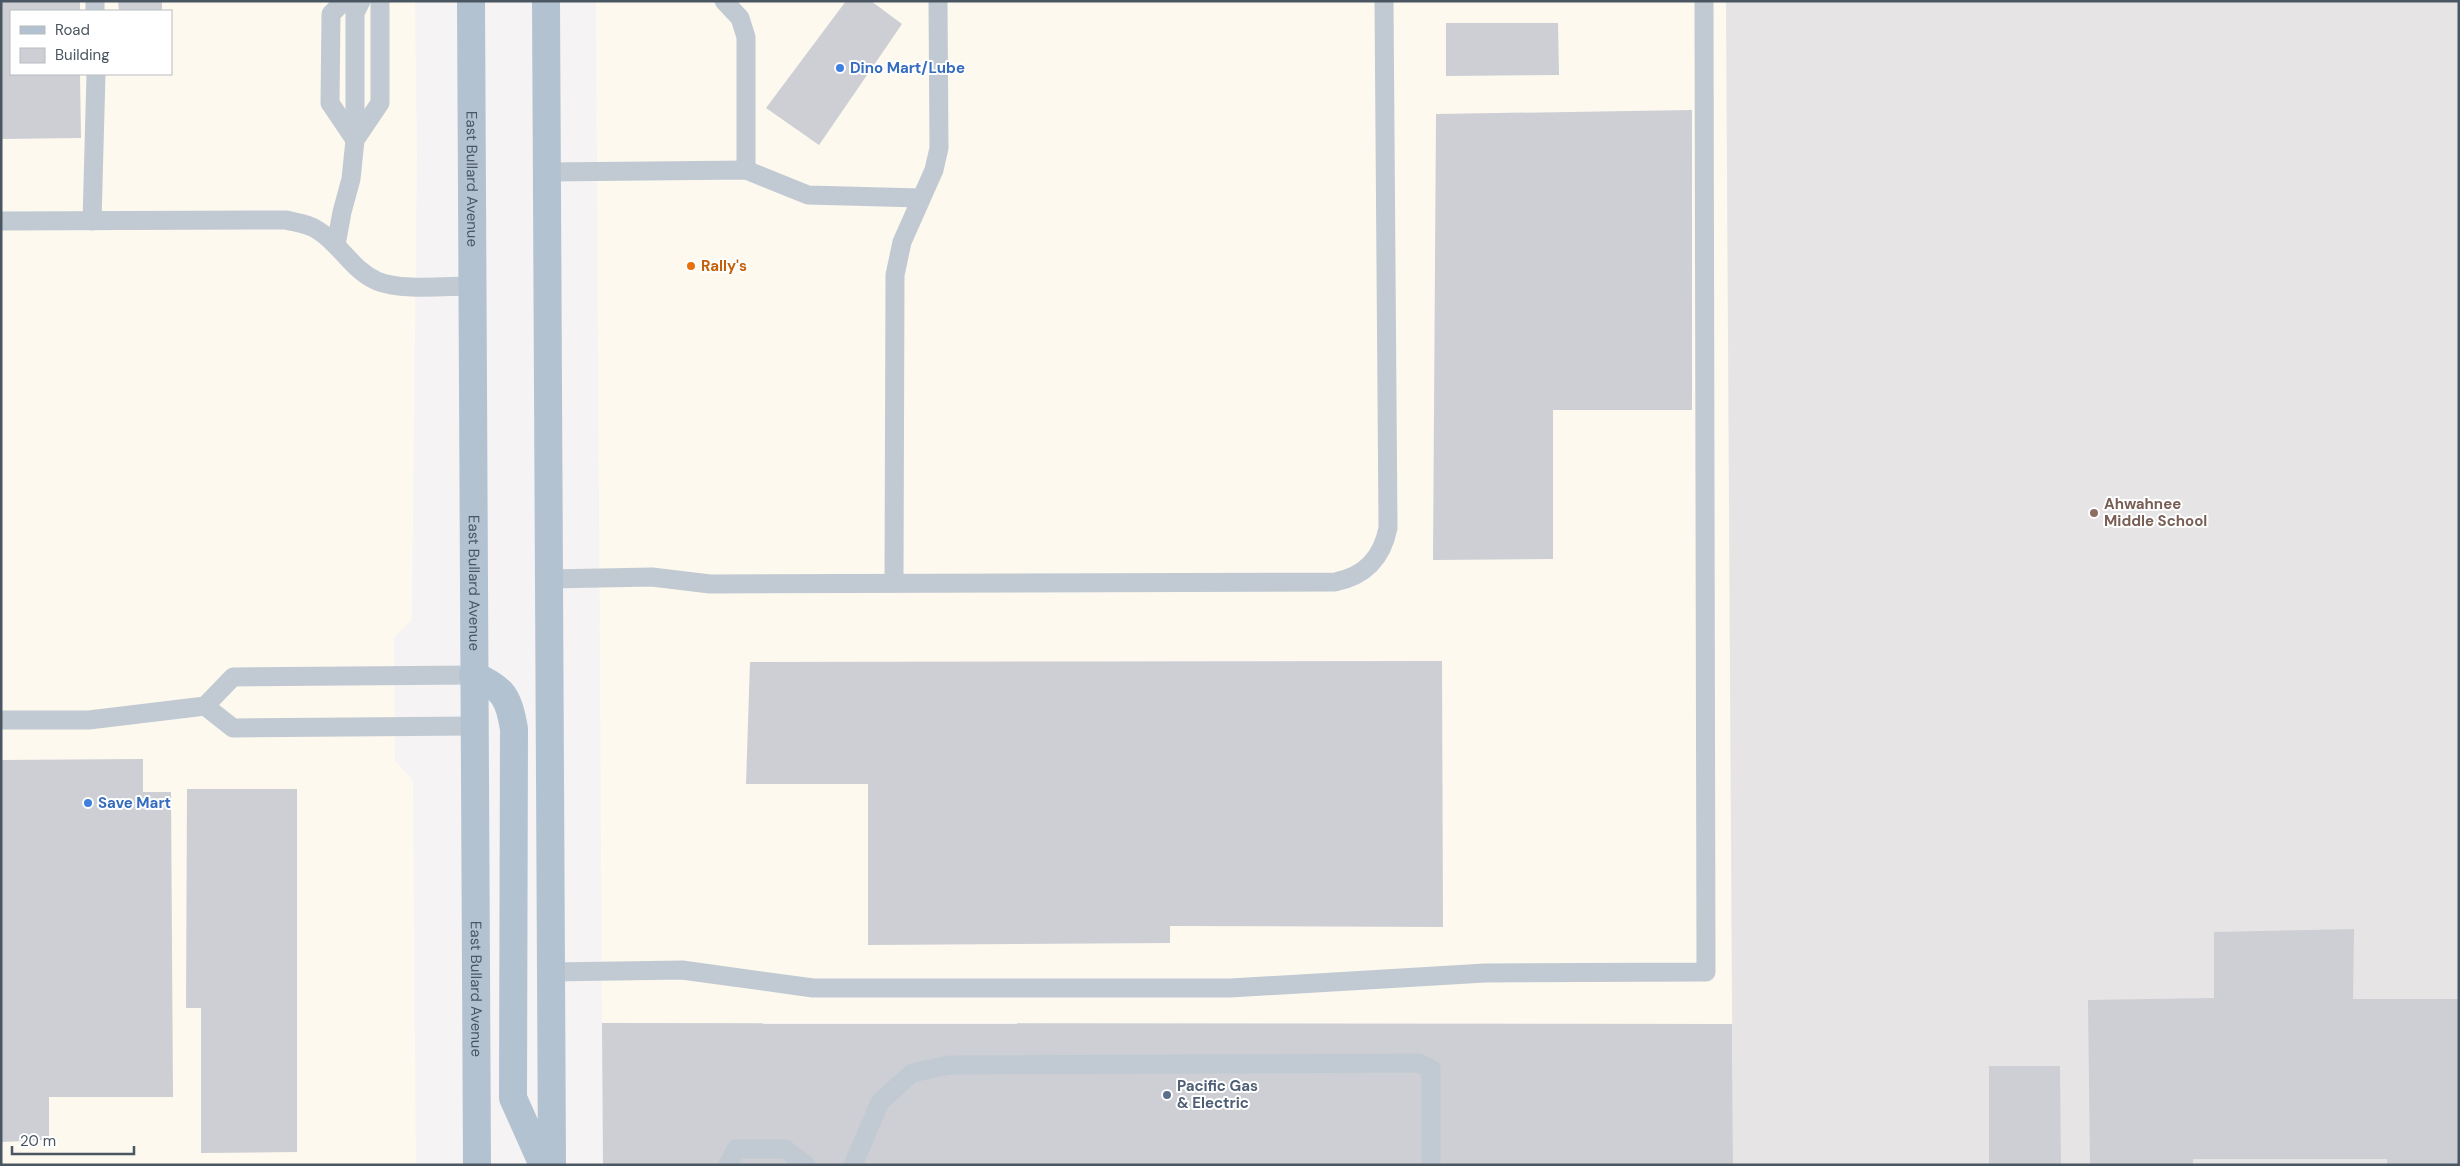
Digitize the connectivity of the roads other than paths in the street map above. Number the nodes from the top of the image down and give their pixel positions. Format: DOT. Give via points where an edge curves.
graph roads {
  1 [pos="344,1"];
  2 [pos="361,1"];
  3 [pos="380,1"];
  4 [pos="471,1"];
  5 [pos="546,1"];
  6 [pos="724,1"];
  7 [pos="938,1"];
  8 [pos="1384,1"];
  9 [pos="1704,1"];
  10 [pos="96,75"];
  11 [pos="355,140"];
  12 [pos="746,170"];
  13 [pos="547,172"];
  14 [pos="920,198"];
  15 [pos="1,221"];
  16 [pos="92,221"];
  17 [pos="336,245"];
  18 [pos="472,286"];
  19 [pos="548,579"];
  20 [pos="894,583"];
  21 [pos="473,675"];
  22 [pos="205,706"];
  23 [pos="1,720"];
  24 [pos="474,726"];
  25 [pos="551,972"];
  26 [pos="477,1165"];
  27 [pos="543,1165"];
  28 [pos="552,1165"];
  29 [pos="728,1165"];
  30 [pos="806,1165"];
  31 [pos="852,1165"];
  32 [pos="1431,1165"];
  1 -- 11 [label="lane" via="331,14 330,103"];
  2 -- 11 [label="lane" via="355,13"];
  3 -- 11 [label="lane" via="380,103"];
  4 -- 18 [label="main road, East Bullard Avenue"];
  5 -- 13 [label="main road"];
  6 -- 12 [label="lane" via="740,18 746,37"];
  7 -- 14 [label="lane" via="939,148 934,170"];
  8 -- 20 [label="lane" via="1388,528 1379,556 1352,578 1335,582"];
  9 -- 25 [label="lane" via="1706,972 1485,973 1230,988 813,988 682,970"];
  10 -- 16 [label="lane"];
  11 -- 17 [label="lane" via="351,179"];
  12 -- 13 [label="lane"];
  12 -- 14 [label="lane" via="808,195"];
  13 -- 19 [label="main road"];
  14 -- 20 [label="lane" via="902,242 895,275"];
  15 -- 16 [label="lane"];
  16 -- 17 [label="lane" via="286,220 318,230"];
  17 -- 18 [label="lane" via="361,272 395,287"];
  18 -- 21 [label="main road, East Bullard Avenue"];
  19 -- 20 [label="lane" via="652,577 710,584"];
  19 -- 25 [label="main road"];
  21 -- 22 [label="lane" via="233,678"];
  21 -- 24 [label="main road, East Bullard Avenue"];
  21 -- 27 [label="main road" via="491,682 503,693 511,708 514,729 513,1098"];
  22 -- 23 [label="lane" via="90,720"];
  22 -- 24 [label="lane" via="233,728"];
  24 -- 26 [label="main road, East Bullard Avenue"];
  25 -- 28 [label="main road"];
  29 -- 30 [label="lane" via="736,1149 785,1149"];
  31 -- 32 [label="lane" via="880,1102 912,1072 950,1065 1399,1063 1419,1063 1431,1069"];
}
